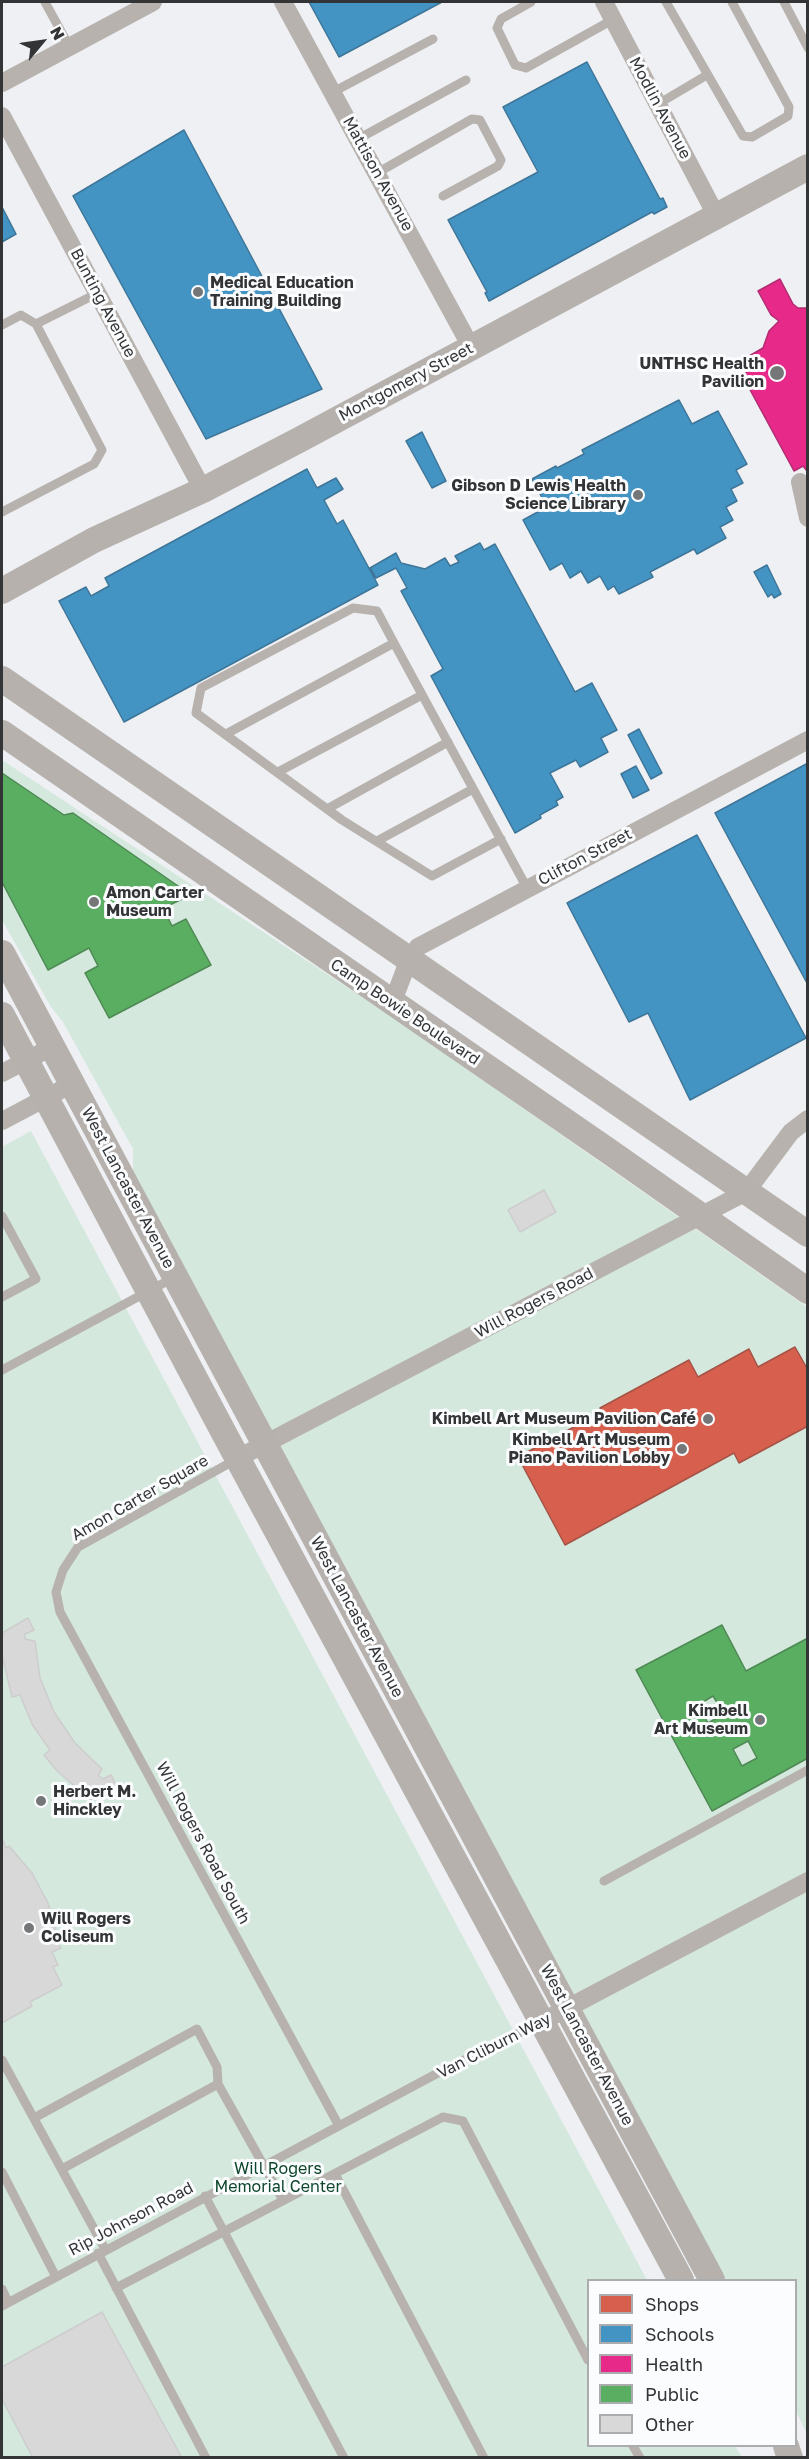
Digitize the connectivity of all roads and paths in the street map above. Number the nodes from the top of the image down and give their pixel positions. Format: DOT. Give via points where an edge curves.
graph roads {
  1 [pos="45,2"];
  2 [pos="153,2"];
  3 [pos="283,2"];
  4 [pos="531,2"];
  5 [pos="604,2"];
  6 [pos="666,2"];
  7 [pos="732,2"];
  8 [pos="784,2"];
  9 [pos="614,19"];
  10 [pos="433,39"];
  11 [pos="69,46"];
  12 [pos="807,48"];
  13 [pos="707,75"];
  14 [pos="466,80"];
  15 [pos="2,83"];
  16 [pos="333,92"];
  17 [pos="658,104"];
  18 [pos="2,116"];
  19 [pos="358,139"];
  20 [pos="807,167"];
  21 [pos="377,173"];
  22 [pos="443,196"];
  23 [pos="716,215"];
  24 [pos="98,293"];
  25 [pos="36,324"];
  26 [pos="2,326"];
  27 [pos="471,347"];
  28 [pos="804,480"];
  29 [pos="203,490"];
  30 [pos="2,512"];
  31 [pos="807,518"];
  32 [pos="2,591"];
  33 [pos="394,643"];
  34 [pos="2,679"];
  35 [pos="422,695"];
  36 [pos="2,733"];
  37 [pos="226,734"];
  38 [pos="807,740"];
  39 [pos="448,742"];
  40 [pos="278,772"];
  41 [pos="473,789"];
  42 [pos="327,808"];
  43 [pos="501,839"];
  44 [pos="377,842"];
  45 [pos="527,888"];
  46 [pos="2,953"];
  47 [pos="409,959"];
  48 [pos="392,1004"];
  49 [pos="2,1015"];
  50 [pos="52,1047"];
  51 [pos="26,1060"];
  52 [pos="2,1073"];
  53 [pos="72,1084"];
  54 [pos="46,1098"];
  55 [pos="807,1119"];
  56 [pos="2,1121"];
  57 [pos="746,1191"];
  58 [pos="2,1216"];
  59 [pos="700,1216"];
  60 [pos="807,1234"];
  61 [pos="6,1235"];
  62 [pos="175,1277"];
  63 [pos="807,1291"];
  64 [pos="148,1292"];
  65 [pos="2,1297"];
  66 [pos="2,1370"];
  67 [pos="264,1444"];
  68 [pos="237,1458"];
  69 [pos="63,1570"];
  70 [pos="807,1770"];
  71 [pos="604,1881"];
  72 [pos="807,1881"];
  73 [pos="567,2008"];
  74 [pos="540,2022"];
  75 [pos="2,2060"];
  76 [pos="218,2084"];
  77 [pos="34,2118"];
  78 [pos="339,2126"];
  79 [pos="264,2166"];
  80 [pos="62,2169"];
  81 [pos="2,2172"];
  82 [pos="335,2174"];
  83 [pos="205,2196"];
  84 [pos="283,2200"];
  85 [pos="224,2231"];
  86 [pos="102,2251"];
  87 [pos="56,2277"];
  88 [pos="680,2279"];
  89 [pos="711,2279"];
  90 [pos="116,2288"];
  91 [pos="2,2289"];
  92 [pos="5,2304"];
  93 [pos="587,2358"];
  94 [pos="206,2457"];
  95 [pos="344,2457"];
  96 [pos="484,2457"];
  1 -- 11 [label="lane"];
  2 -- 11 [label="street"];
  3 -- 16 [label="street, Mattison Avenue"];
  4 -- 9 [label="lane" via="501,19 497,28 515,65 526,68"];
  5 -- 9 [label="street, Modlin Avenue"];
  6 -- 13 [label="lane"];
  7 -- 13 [label="lane" via="789,107 788,116 752,137 743,136"];
  8 -- 12 [label="lane"];
  9 -- 17 [label="street, Modlin Avenue"];
  10 -- 16 [label="lane"];
  11 -- 15 [label="street"];
  13 -- 17 [label="lane"];
  14 -- 19 [label="lane"];
  16 -- 19 [label="street, Mattison Avenue"];
  17 -- 23 [label="street, Modlin Avenue"];
  18 -- 24 [label="street, Bunting Avenue"];
  19 -- 21 [label="street, Mattison Avenue"];
  20 -- 23 [label="main road, Montgomery Street"];
  21 -- 22 [label="lane" via="472,119 480,120 501,160 498,166"];
  21 -- 27 [label="street, Mattison Avenue"];
  23 -- 27 [label="main road, Montgomery Street"];
  24 -- 25 [label="lane"];
  24 -- 29 [label="street, Bunting Avenue"];
  25 -- 26 [label="lane" via="21,315"];
  25 -- 30 [label="lane" via="102,450 93,464"];
  27 -- 29 [label="main road, Montgomery Street"];
  28 -- 31 [label="street"];
  29 -- 32 [label="main road, Montgomery Street" via="94,540"];
  33 -- 35 [label="lane"];
  33 -- 37 [label="lane"];
  33 -- 37 [label="lane" via="377,611 353,608 201,688 196,713"];
  34 -- 47 [label="main road"];
  35 -- 39 [label="lane"];
  35 -- 40 [label="lane"];
  36 -- 48 [label="main road, Camp Bowie Boulevard"];
  37 -- 40 [label="lane"];
  38 -- 45 [label="street, Clifton Street"];
  39 -- 41 [label="lane"];
  39 -- 42 [label="lane"];
  40 -- 42 [label="lane"];
  41 -- 43 [label="lane"];
  41 -- 44 [label="lane"];
  42 -- 44 [label="lane"];
  43 -- 44 [label="lane" via="432,876"];
  43 -- 45 [label="lane"];
  45 -- 47 [label="street, Clifton Street" via="436,936 418,947"];
  46 -- 50 [label="main road, West Lancaster Avenue"];
  47 -- 48 [label="street, Clifton Street"];
  47 -- 57 [label="main road"];
  48 -- 59 [label="main road, Camp Bowie Boulevard"];
  49 -- 51 [label="main road, West Lancaster Avenue"];
  50 -- 51 [label="street"];
  50 -- 53 [label="main road, West Lancaster Avenue"];
  51 -- 52 [label="street"];
  51 -- 54 [label="main road, West Lancaster Avenue"];
  53 -- 54 [label="street"];
  53 -- 62 [label="main road, West Lancaster Avenue"];
  54 -- 56 [label="street"];
  54 -- 64 [label="main road, West Lancaster Avenue"];
  55 -- 57 [label="street, Will Rogers Road" via="791,1132"];
  57 -- 59 [label="street, Will Rogers Road"];
  57 -- 60 [label="main road"];
  58 -- 61 [label="lane"];
  59 -- 63 [label="main road, Camp Bowie Boulevard"];
  59 -- 67 [label="street, Will Rogers Road"];
  61 -- 65 [label="lane" via="36,1279"];
  62 -- 64 [label="lane"];
  62 -- 67 [label="main road, West Lancaster Avenue"];
  64 -- 66 [label="lane"];
  64 -- 68 [label="main road, West Lancaster Avenue"];
  67 -- 68 [label="street, Will Rogers Road"];
  67 -- 73 [label="main road, West Lancaster Avenue"];
  68 -- 69 [label="lane, Amon Carter Square" via="78,1547"];
  68 -- 74 [label="main road, West Lancaster Avenue"];
  69 -- 78 [label="lane, Will Rogers Road South" via="56,1592 60,1612"];
  70 -- 71 [label="lane"];
  72 -- 73 [label="street, Van Cliburn Way"];
  73 -- 74 [label="street, Van Cliburn Way"];
  73 -- 89 [label="main road, West Lancaster Avenue"];
  74 -- 78 [label="lane, Van Cliburn Way"];
  74 -- 88 [label="main road, West Lancaster Avenue"];
  75 -- 77 [label="lane"];
  76 -- 77 [label="lane" via="217,2067 197,2030"];
  76 -- 79 [label="lane"];
  76 -- 80 [label="lane"];
  77 -- 80 [label="lane"];
  78 -- 79 [label="lane, Rip Johnson Road"];
  79 -- 83 [label="lane, Rip Johnson Road"];
  79 -- 84 [label="lane"];
  80 -- 86 [label="lane"];
  81 -- 87 [label="lane"];
  82 -- 84 [label="lane"];
  82 -- 93 [label="lane" via="443,2117 463,2121"];
  82 -- 96 [label="lane"];
  83 -- 85 [label="lane"];
  83 -- 86 [label="lane, Rip Johnson Road"];
  84 -- 85 [label="lane"];
  85 -- 90 [label="lane"];
  85 -- 95 [label="lane"];
  86 -- 87 [label="lane, Rip Johnson Road"];
  86 -- 90 [label="lane"];
  87 -- 92 [label="lane, Rip Johnson Road"];
  90 -- 94 [label="lane"];
  91 -- 92 [label="lane"];
}
